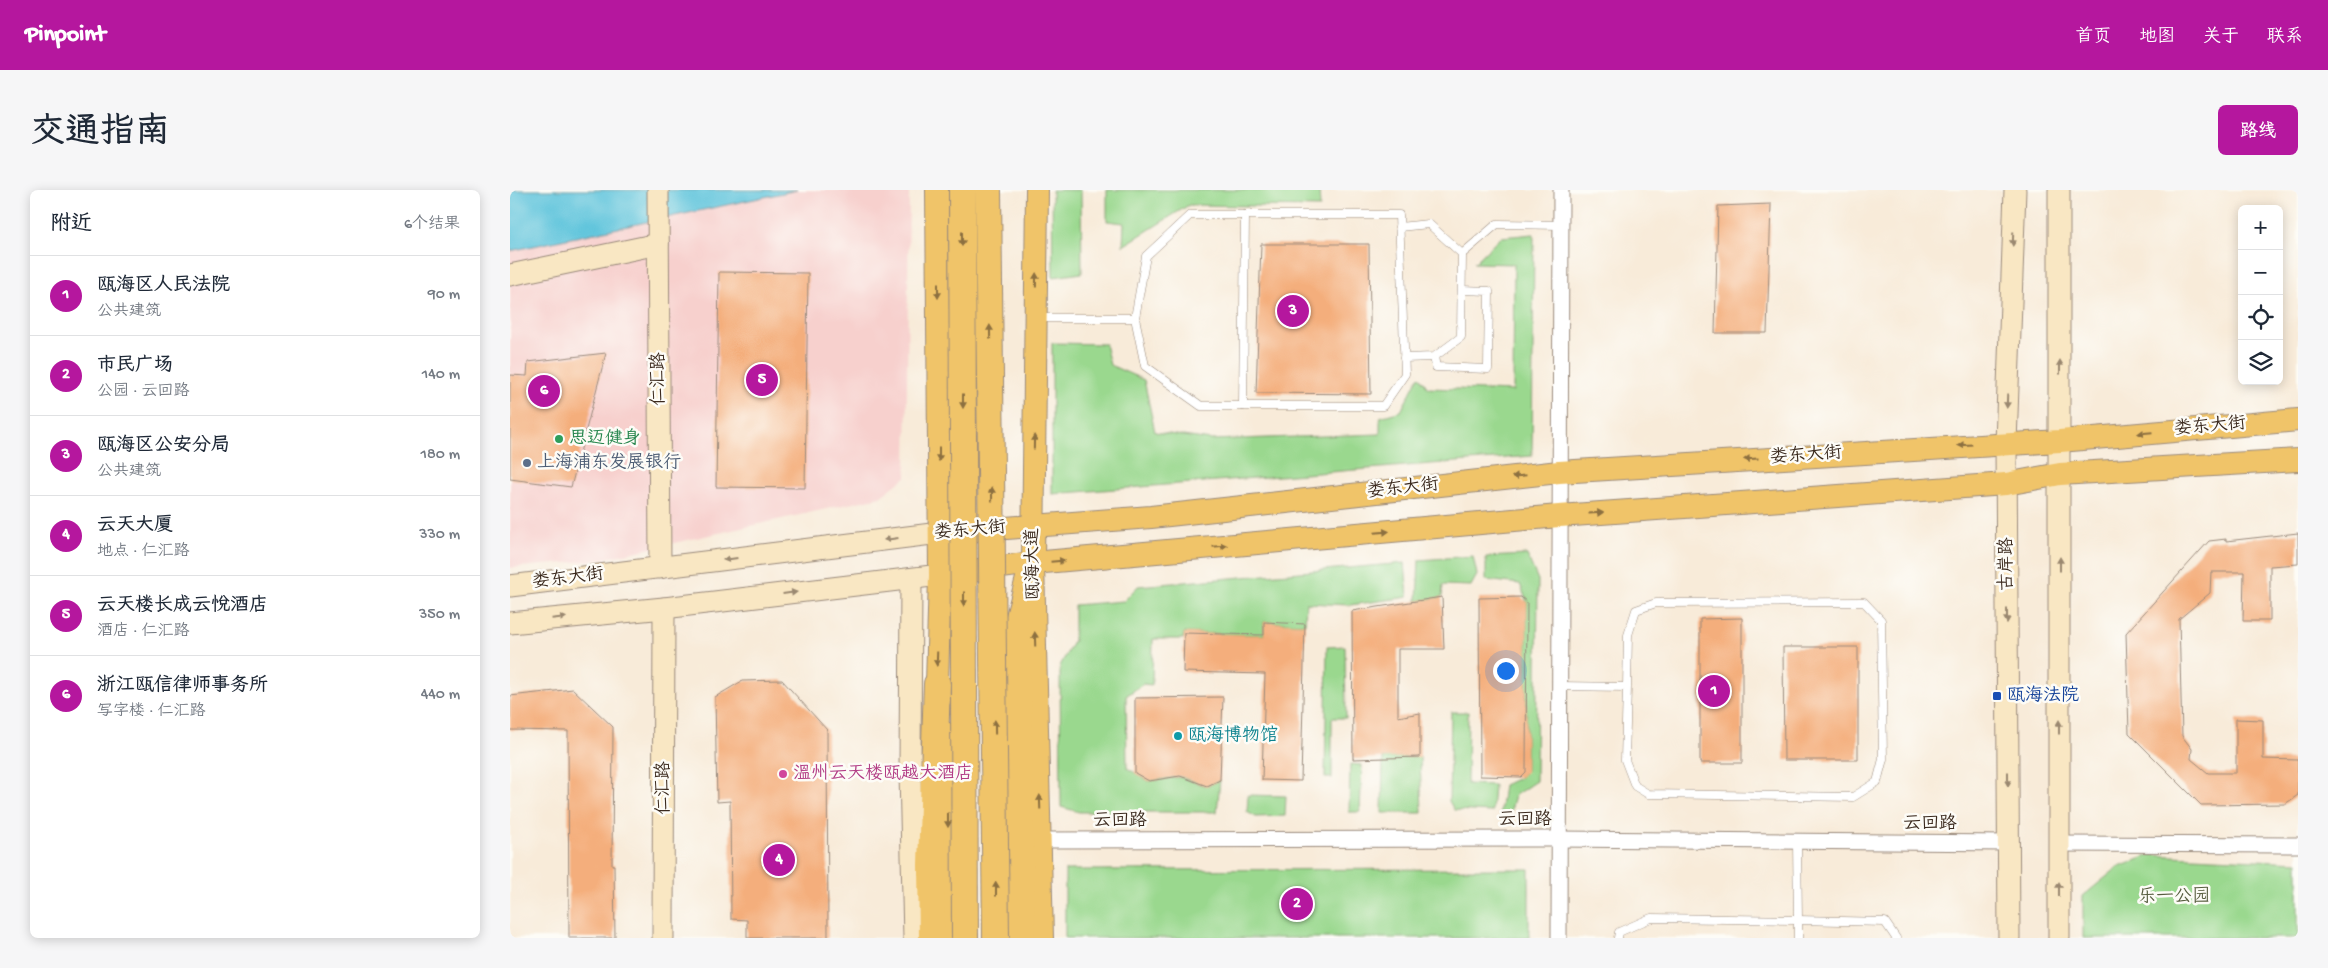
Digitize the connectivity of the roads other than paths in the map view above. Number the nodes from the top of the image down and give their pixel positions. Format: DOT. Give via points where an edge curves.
graph roads {
  1 [pos="658,190"];
  2 [pos="937,190"];
  3 [pos="962,190"];
  4 [pos="988,190"];
  5 [pos="1037,190"];
  6 [pos="1561,190"];
  7 [pos="2015,190"];
  8 [pos="2059,190"];
  9 [pos="1245,215"];
  10 [pos="1561,225"];
  11 [pos="1399,227"];
  12 [pos="658,244"];
  13 [pos="1462,254"];
  14 [pos="510,275"];
  15 [pos="1462,290"];
  16 [pos="1035,318"];
  17 [pos="1135,318"];
  18 [pos="1434,357"];
  19 [pos="1404,358"];
  20 [pos="1243,406"];
  21 [pos="2298,420"];
  22 [pos="2060,441"];
  23 [pos="2006,443"];
  24 [pos="2298,460"];
  25 [pos="1559,472"];
  26 [pos="2060,474"];
  27 [pos="2006,484"];
  28 [pos="1559,516"];
  29 [pos="1033,526"];
  30 [pos="940,533"];
  31 [pos="1033,563"];
  32 [pos="660,568"];
  33 [pos="940,575"];
  34 [pos="912,579"];
  35 [pos="510,586"];
  36 [pos="664,608"];
  37 [pos="510,623"];
  38 [pos="937,684"];
  39 [pos="1559,686"];
  40 [pos="1627,687"];
  41 [pos="1559,839"];
  42 [pos="1041,840"];
  43 [pos="1797,841"];
  44 [pos="2008,843"];
  45 [pos="2059,844"];
  46 [pos="2298,845"];
  47 [pos="1798,920"];
  48 [pos="663,938"];
  49 [pos="914,938"];
  50 [pos="932,938"];
  51 [pos="949,938"];
  52 [pos="965,938"];
  53 [pos="996,938"];
  54 [pos="1022,938"];
  55 [pos="1042,938"];
  56 [pos="1559,938"];
  57 [pos="1618,938"];
  58 [pos="1798,938"];
  59 [pos="1896,938"];
  60 [pos="2009,938"];
  61 [pos="2059,938"];
  1 -- 12 [label="street, 仁汇路"];
  2 -- 30 [label="main road, one-way"];
  3 -- 52 [label="highway, one-way, bridge"];
  53 -- 4 [label="highway, one-way, bridge"];
  16 -- 5 [label="main road, 瓯海大道, one-way"];
  6 -- 10 [label="street"];
  7 -- 23 [label="street, 古岸路, one-way"];
  22 -- 8 [label="street, one-way"];
  9 -- 11 [label="lane" via="1399,215"];
  9 -- 17 [label="lane" via="1190,215 1146,256"];
  9 -- 20 [label="lane"];
  10 -- 13 [label="lane" via="1497,224"];
  10 -- 25 [label="street"];
  11 -- 13 [label="lane" via="1430,224"];
  11 -- 19 [label="lane"];
  12 -- 14 [label="street"];
  12 -- 32 [label="street, 仁汇路"];
  13 -- 15 [label="lane"];
  15 -- 18 [label="lane" via="1461,337"];
  15 -- 18 [label="lane" via="1489,291 1488,369 1436,367"];
  16 -- 17 [label="lane"];
  29 -- 16 [label="main road, 瓯海大道, one-way"];
  17 -- 20 [label="lane" via="1145,366 1201,406"];
  18 -- 19 [label="lane"];
  19 -- 20 [label="lane" via="1405,374 1383,406"];
  21 -- 22 [label="main road, 娄东大街, one-way"];
  22 -- 23 [label="main road, 娄东大街"];
  22 -- 26 [label="street"];
  23 -- 25 [label="main road, 娄东大街, one-way"];
  23 -- 27 [label="street, 古岸路"];
  24 -- 26 [label="main road"];
  25 -- 28 [label="street"];
  25 -- 29 [label="main road, 娄东大街, one-way" via="1160,516"];
  26 -- 27 [label="main road"];
  45 -- 26 [label="street, one-way"];
  28 -- 27 [label="main road, one-way"];
  27 -- 44 [label="street, 古岸路, one-way"];
  31 -- 28 [label="main road, one-way"];
  28 -- 39 [label="street"];
  29 -- 30 [label="main road, 娄东大街"];
  29 -- 31 [label="main road, 瓯海大道"];
  30 -- 32 [label="street, 娄东大街, one-way"];
  30 -- 33 [label="main road"];
  31 -- 33 [label="main road"];
  42 -- 31 [label="main road, 瓯海大道, one-way"];
  31 -- 54 [label="highway" via="1017,626"];
  32 -- 35 [label="street, 娄东大街"];
  33 -- 34 [label="street"];
  33 -- 38 [label="main road, one-way"];
  36 -- 34 [label="street, one-way"];
  34 -- 49 [label="street" via="910,774"];
  37 -- 36 [label="street, one-way"];
  36 -- 48 [label="street, 仁汇路"];
  38 -- 50 [label="highway"];
  38 -- 51 [label="main road, one-way" via="948,762"];
  39 -- 40 [label="lane"];
  39 -- 41 [label="street"];
  40 -- 40 [label="lane" via="1625,760 1635,786 1648,794 1853,797 1877,782 1883,760 1881,620 1864,602 1656,603 1636,610 1628,635"];
  41 -- 42 [label="street, 云回路"];
  41 -- 43 [label="street, 云回路"];
  41 -- 56 [label="street"];
  42 -- 55 [label="main road, 瓯海大道"];
  43 -- 44 [label="street, 云回路"];
  43 -- 47 [label="lane"];
  44 -- 60 [label="street, 古岸路"];
  45 -- 46 [label="street"];
  61 -- 45 [label="street, one-way"];
  47 -- 57 [label="lane" via="1651,918 1619,932"];
  47 -- 58 [label="lane"];
  47 -- 59 [label="lane" via="1885,922"];
}
